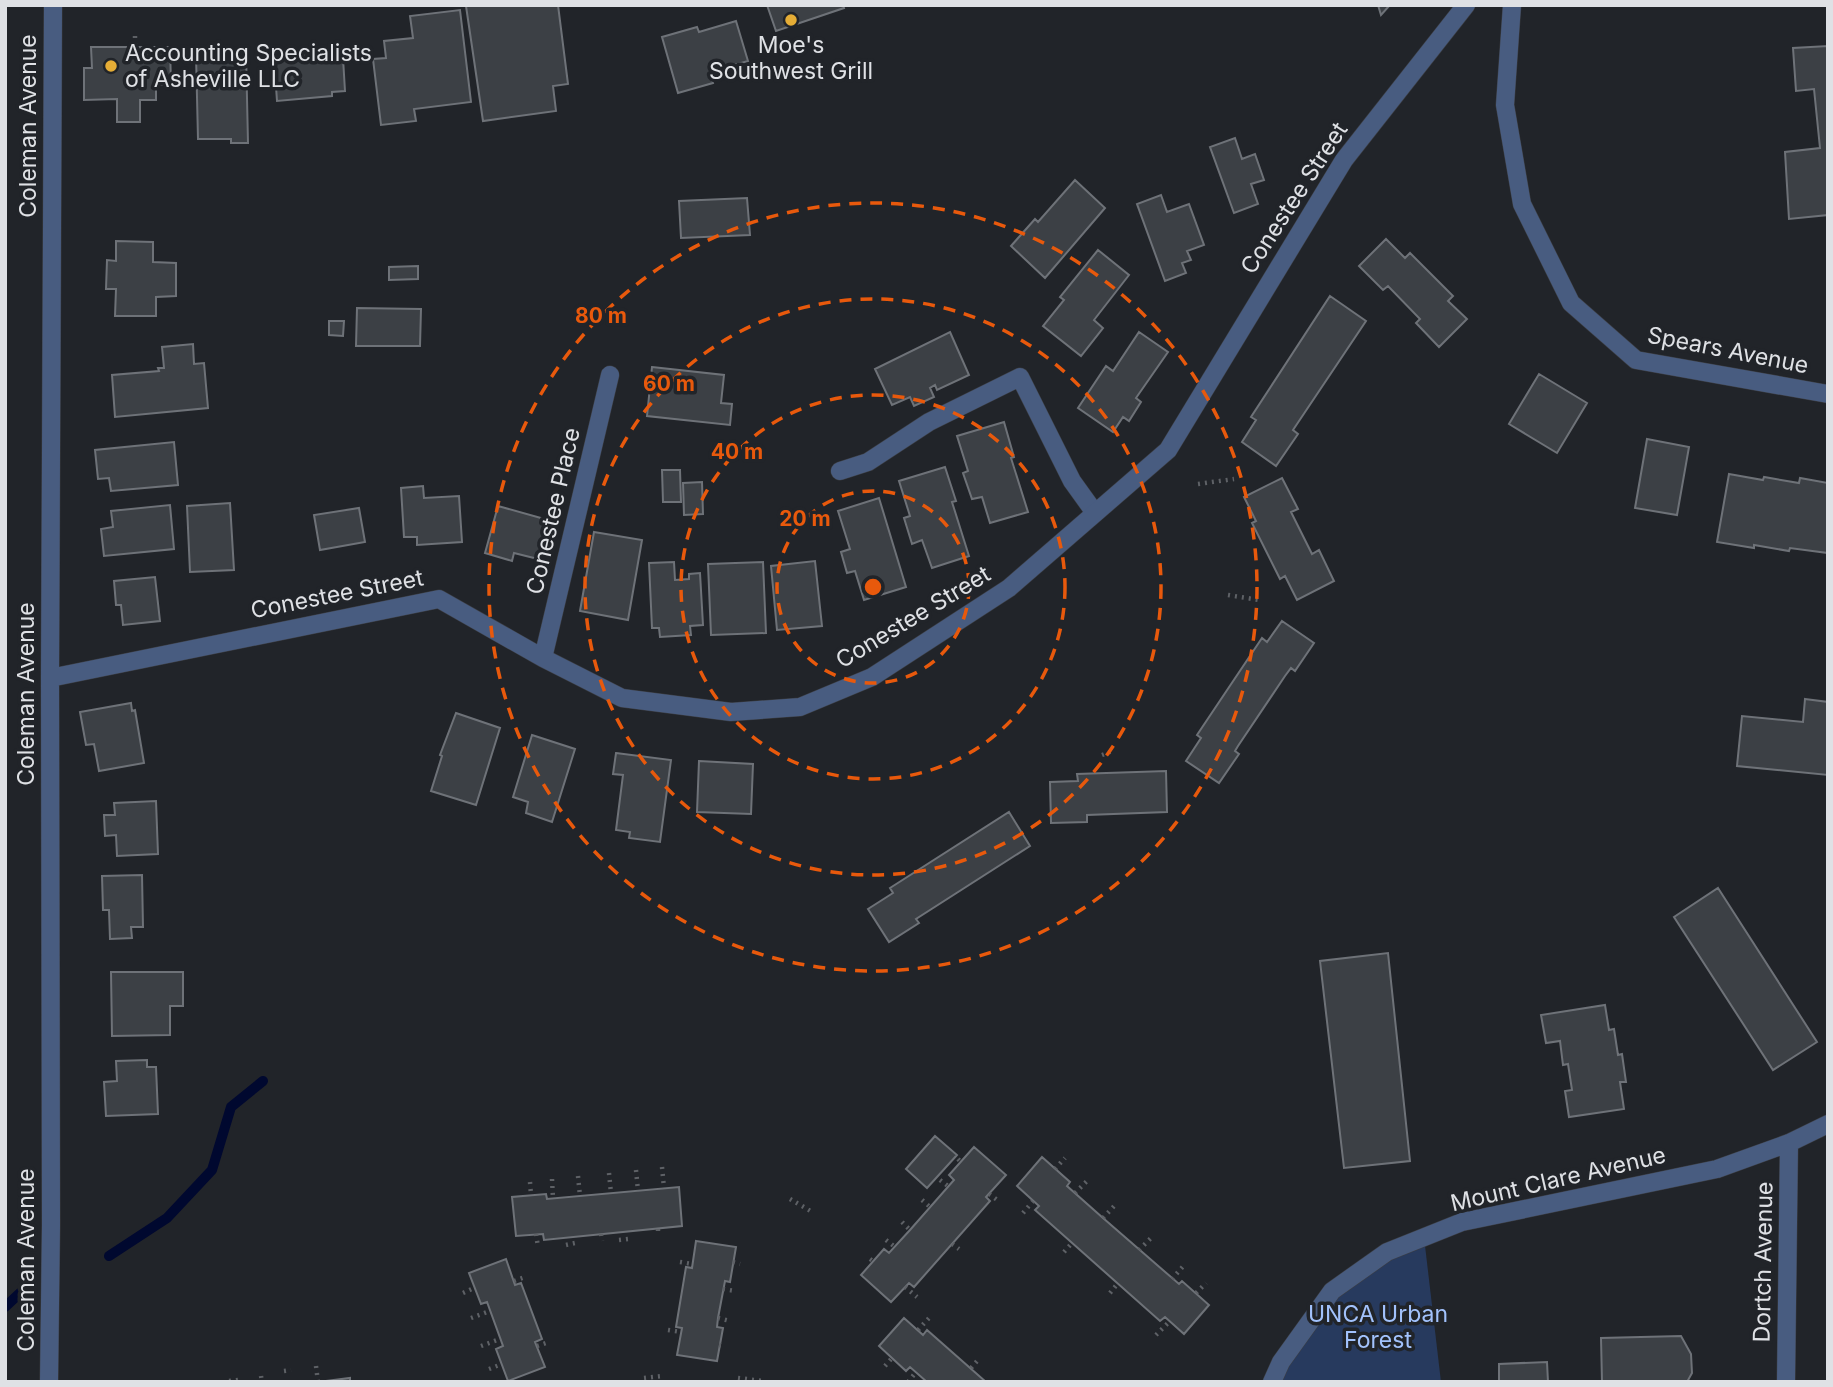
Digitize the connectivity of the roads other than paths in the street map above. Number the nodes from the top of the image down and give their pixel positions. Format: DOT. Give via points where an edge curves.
graph roads {
  1 [pos="53,5"];
  2 [pos="1466,5"];
  3 [pos="1512,5"];
  4 [pos="610,375"];
  5 [pos="1828,394"];
  6 [pos="840,471"];
  7 [pos="1095,513"];
  8 [pos="543,658"];
  9 [pos="50,678"];
  10 [pos="1828,1124"];
  11 [pos="1789,1143"];
  12 [pos="49,1382"];
  13 [pos="1272,1382"];
  14 [pos="1786,1382"];
  1 -- 9 [label="street, Coleman Avenue"];
  2 -- 7 [label="street, Conestee Street" via="1344,160 1168,450"];
  3 -- 5 [label="street, Spears Avenue" via="1505,105 1522,204 1571,303 1636,360"];
  4 -- 8 [label="street, Conestee Place"];
  6 -- 7 [label="street" via="868,462 929,422 1020,377 1072,481"];
  7 -- 8 [label="street, Conestee Street" via="1009,588 872,677 800,707 731,712 622,698"];
  8 -- 9 [label="street, Conestee Street" via="439,598"];
  9 -- 12 [label="street, Coleman Avenue"];
  10 -- 11 [label="street, Mount Clare Avenue"];
  11 -- 13 [label="street, Mount Clare Avenue" via="1717,1169 1462,1222 1387,1252 1332,1291 1280,1362"];
  11 -- 14 [label="street, Dortch Avenue"];
}
